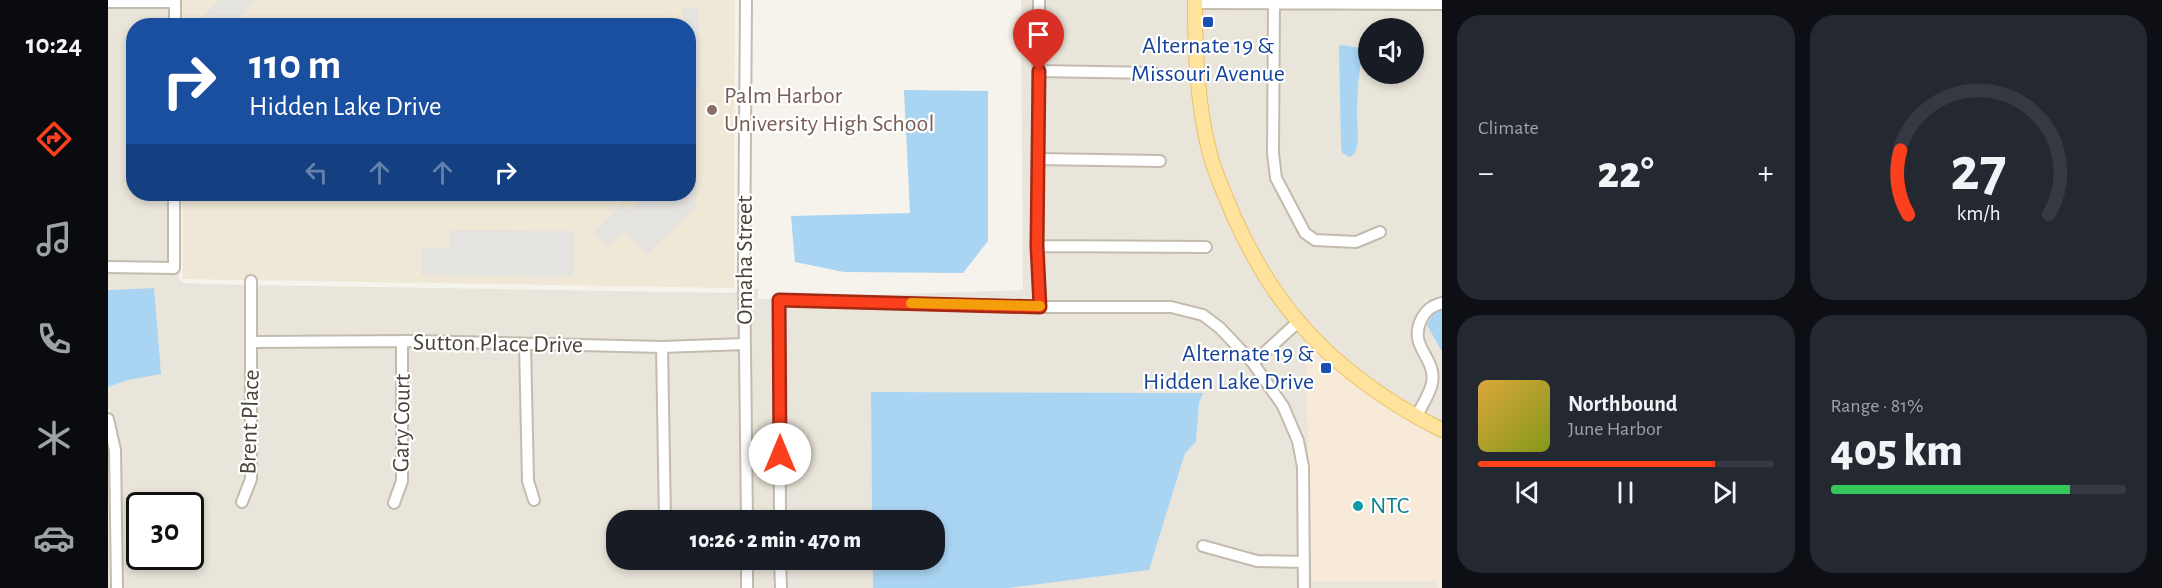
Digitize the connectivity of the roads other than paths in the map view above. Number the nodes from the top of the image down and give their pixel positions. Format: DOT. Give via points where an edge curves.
graph roads {
  1 [pos="746,0"];
  2 [pos="1039,0"];
  3 [pos="1194,1"];
  4 [pos="108,2"];
  5 [pos="1427,2"];
  6 [pos="1274,4"];
  7 [pos="1442,4"];
  8 [pos="175,18"];
  9 [pos="1039,71"];
  10 [pos="1154,73"];
  11 [pos="1038,159"];
  12 [pos="1160,161"];
  13 [pos="174,201"];
  14 [pos="1380,232"];
  15 [pos="1037,246"];
  16 [pos="1206,247"];
  17 [pos="108,267"];
  18 [pos="251,281"];
  19 [pos="1442,303"];
  20 [pos="1040,307"];
  21 [pos="1298,322"];
  22 [pos="252,342"];
  23 [pos="402,342"];
  24 [pos="525,344"];
  25 [pos="745,344"];
  26 [pos="662,347"];
  27 [pos="1253,363"];
  28 [pos="1416,417"];
  29 [pos="108,419"];
  30 [pos="1442,430"];
  31 [pos="534,500"];
  32 [pos="243,502"];
  33 [pos="394,503"];
  34 [pos="665,510"];
  35 [pos="747,510"];
  36 [pos="780,510"];
  37 [pos="1203,546"];
  38 [pos="1304,562"];
  39 [pos="747,570"];
  40 [pos="780,570"];
  41 [pos="117,588"];
  42 [pos="747,588"];
  43 [pos="781,588"];
  44 [pos="1304,588"];
  1 -- 25 [label="street, Omaha Street"];
  2 -- 9 [label="street"];
  3 -- 6 [label="street"];
  3 -- 21 [label="main road" via="1197,77 1211,158 1247,244"];
  4 -- 8 [label="street" via="175,2"];
  5 -- 6 [label="street"];
  5 -- 7 [label="street"];
  6 -- 14 [label="street" via="1276,178 1305,233 1315,240 1356,242"];
  9 -- 10 [label="street"];
  9 -- 11 [label="street"];
  11 -- 12 [label="street"];
  11 -- 15 [label="street"];
  13 -- 17 [label="street" via="174,268"];
  15 -- 16 [label="street"];
  15 -- 20 [label="street"];
  18 -- 22 [label="street, Brent Place"];
  19 -- 28 [label="street" via="1426,310 1418,328 1417,338 1431,369 1432,383"];
  20 -- 27 [label="street" via="1182,309 1203,315"];
  20 -- 36 [label="street" via="779,300"];
  21 -- 27 [label="street"];
  21 -- 28 [label="main road" via="1332,356"];
  22 -- 23 [label="street, Sutton Place Drive"];
  22 -- 32 [label="street, Brent Place" via="251,479"];
  23 -- 24 [label="street, Sutton Place Drive"];
  23 -- 33 [label="street, Gary Court" via="402,481"];
  24 -- 26 [label="street, Sutton Place Drive"];
  24 -- 31 [label="street" via="528,481"];
  25 -- 26 [label="street, Sutton Place Drive"];
  25 -- 35 [label="street, Omaha Street"];
  26 -- 34 [label="street"];
  27 -- 38 [label="street" via="1283,406 1298,441"];
  28 -- 30 [label="main road"];
  29 -- 41 [label="street" via="115,450"];
  37 -- 38 [label="street" via="1257,561"];
  38 -- 44 [label="street"];
  39 -- 42 [label="street"];
  40 -- 43 [label="street"];
}
